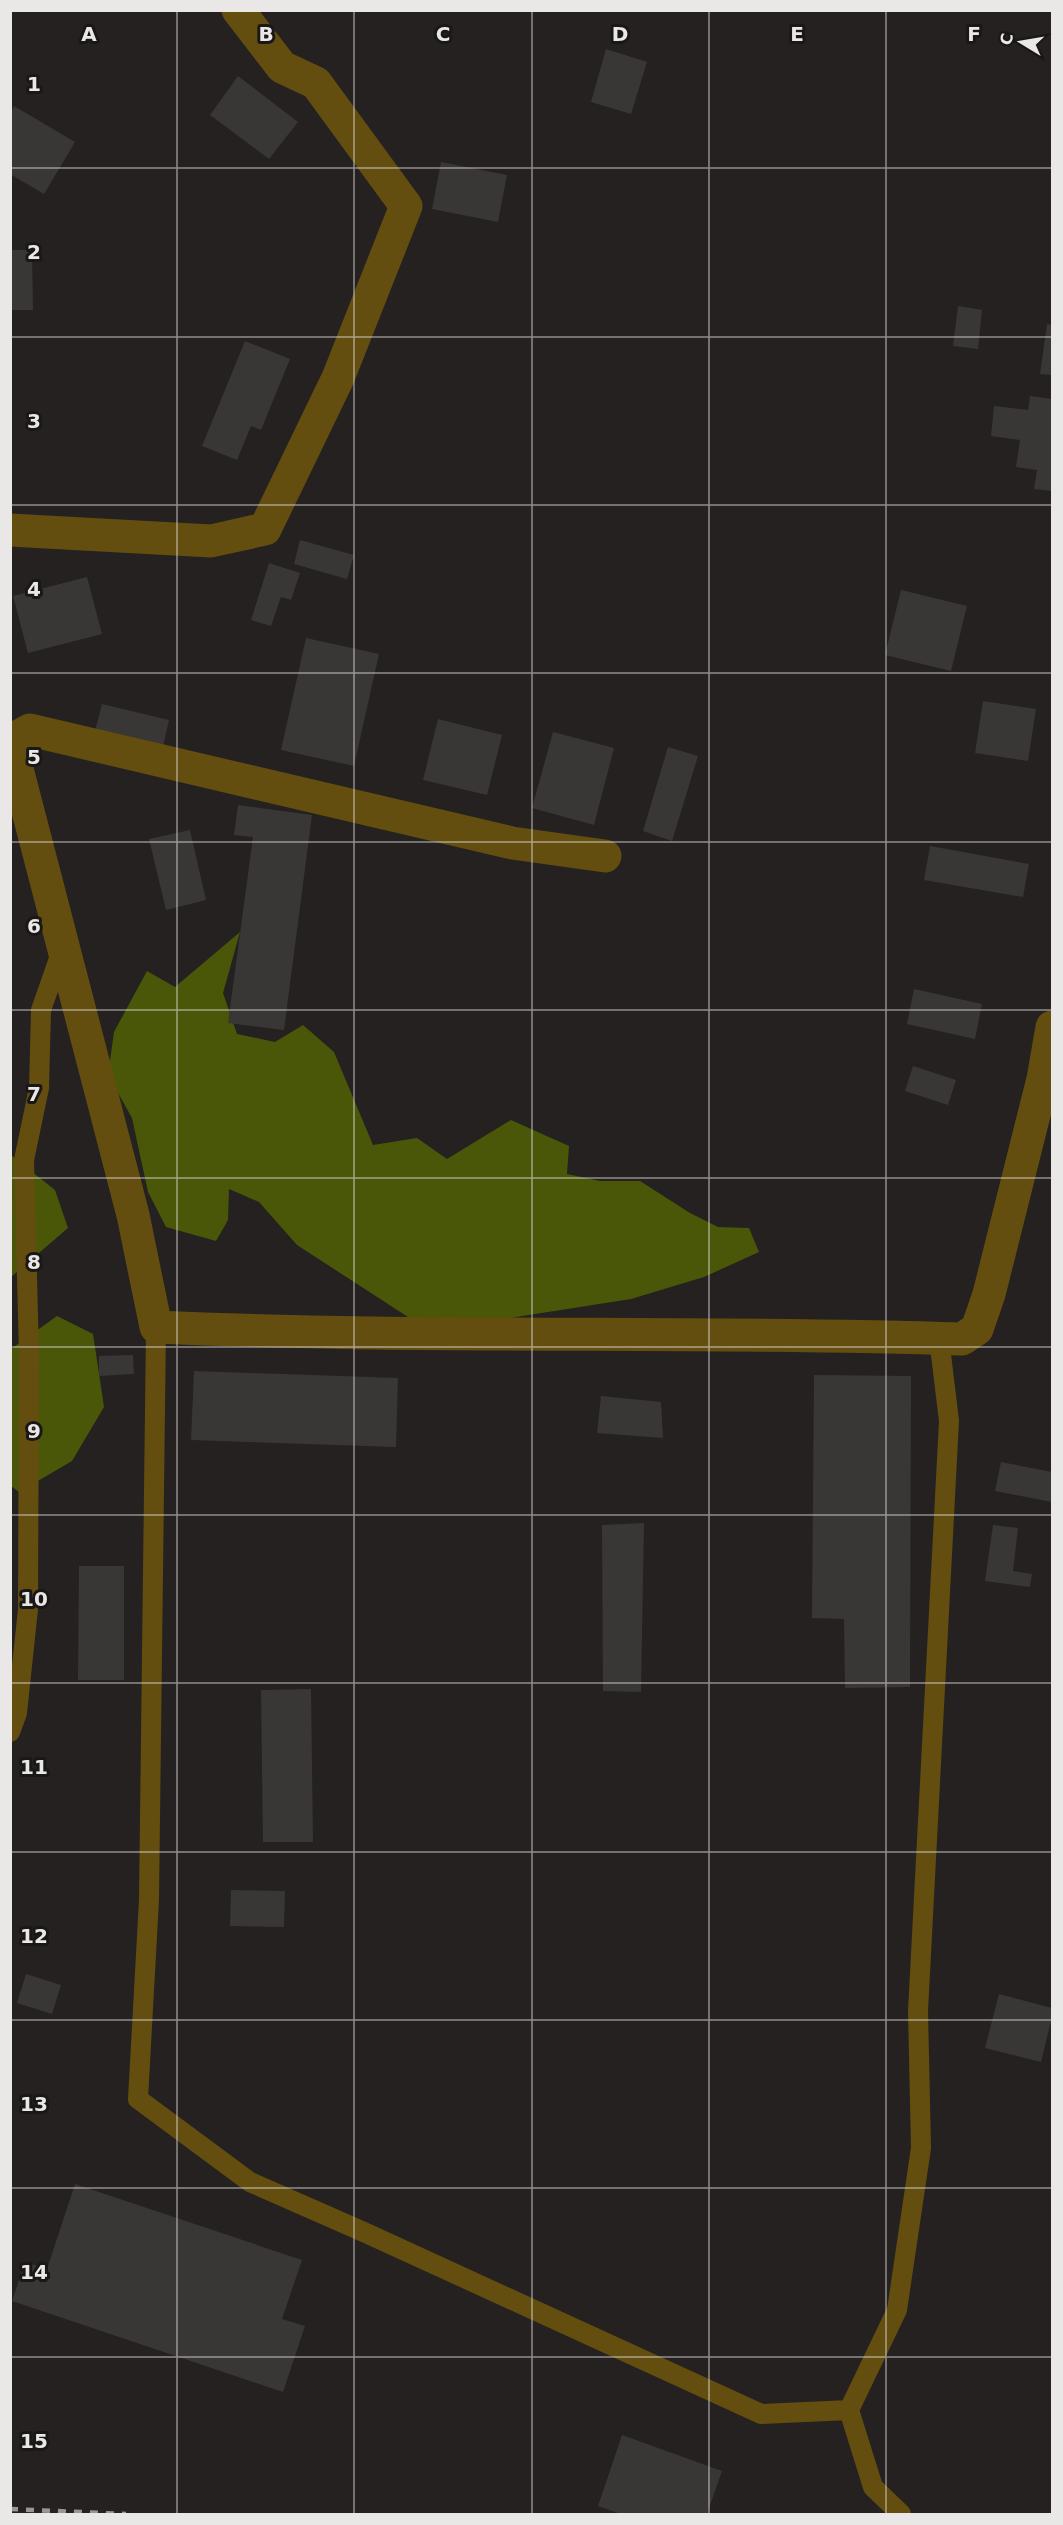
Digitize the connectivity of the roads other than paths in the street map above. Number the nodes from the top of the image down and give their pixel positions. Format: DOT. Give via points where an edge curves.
graph roads {
  1 [pos="238,10"];
  2 [pos="10,531"];
  3 [pos="10,741"];
  4 [pos="605,856"];
  5 [pos="63,946"];
  6 [pos="1053,1027"];
  7 [pos="156,1327"];
  8 [pos="939,1338"];
  9 [pos="10,1732"];
  10 [pos="849,2410"];
  11 [pos="901,2514"];
  1 -- 2 [label="street" via="282,67 316,83 406,206 338,378 265,529 211,542"];
  3 -- 4 [label="street" via="30,730 513,843"];
  3 -- 5 [label="street"];
  5 -- 7 [label="street" via="133,1215"];
  5 -- 9 [label="lane" via="41,1010 39,1088 24,1160 29,1355 28,1609 17,1713"];
  6 -- 8 [label="street" via="989,1294 977,1329 962,1339"];
  7 -- 8 [label="street" via="261,1332 719,1333"];
  7 -- 10 [label="lane" via="149,1900 138,2099 249,2182 761,2414"];
  8 -- 10 [label="lane" via="949,1421 918,2011 921,2148 897,2310"];
  10 -- 11 [label="lane" via="873,2487"];
}
